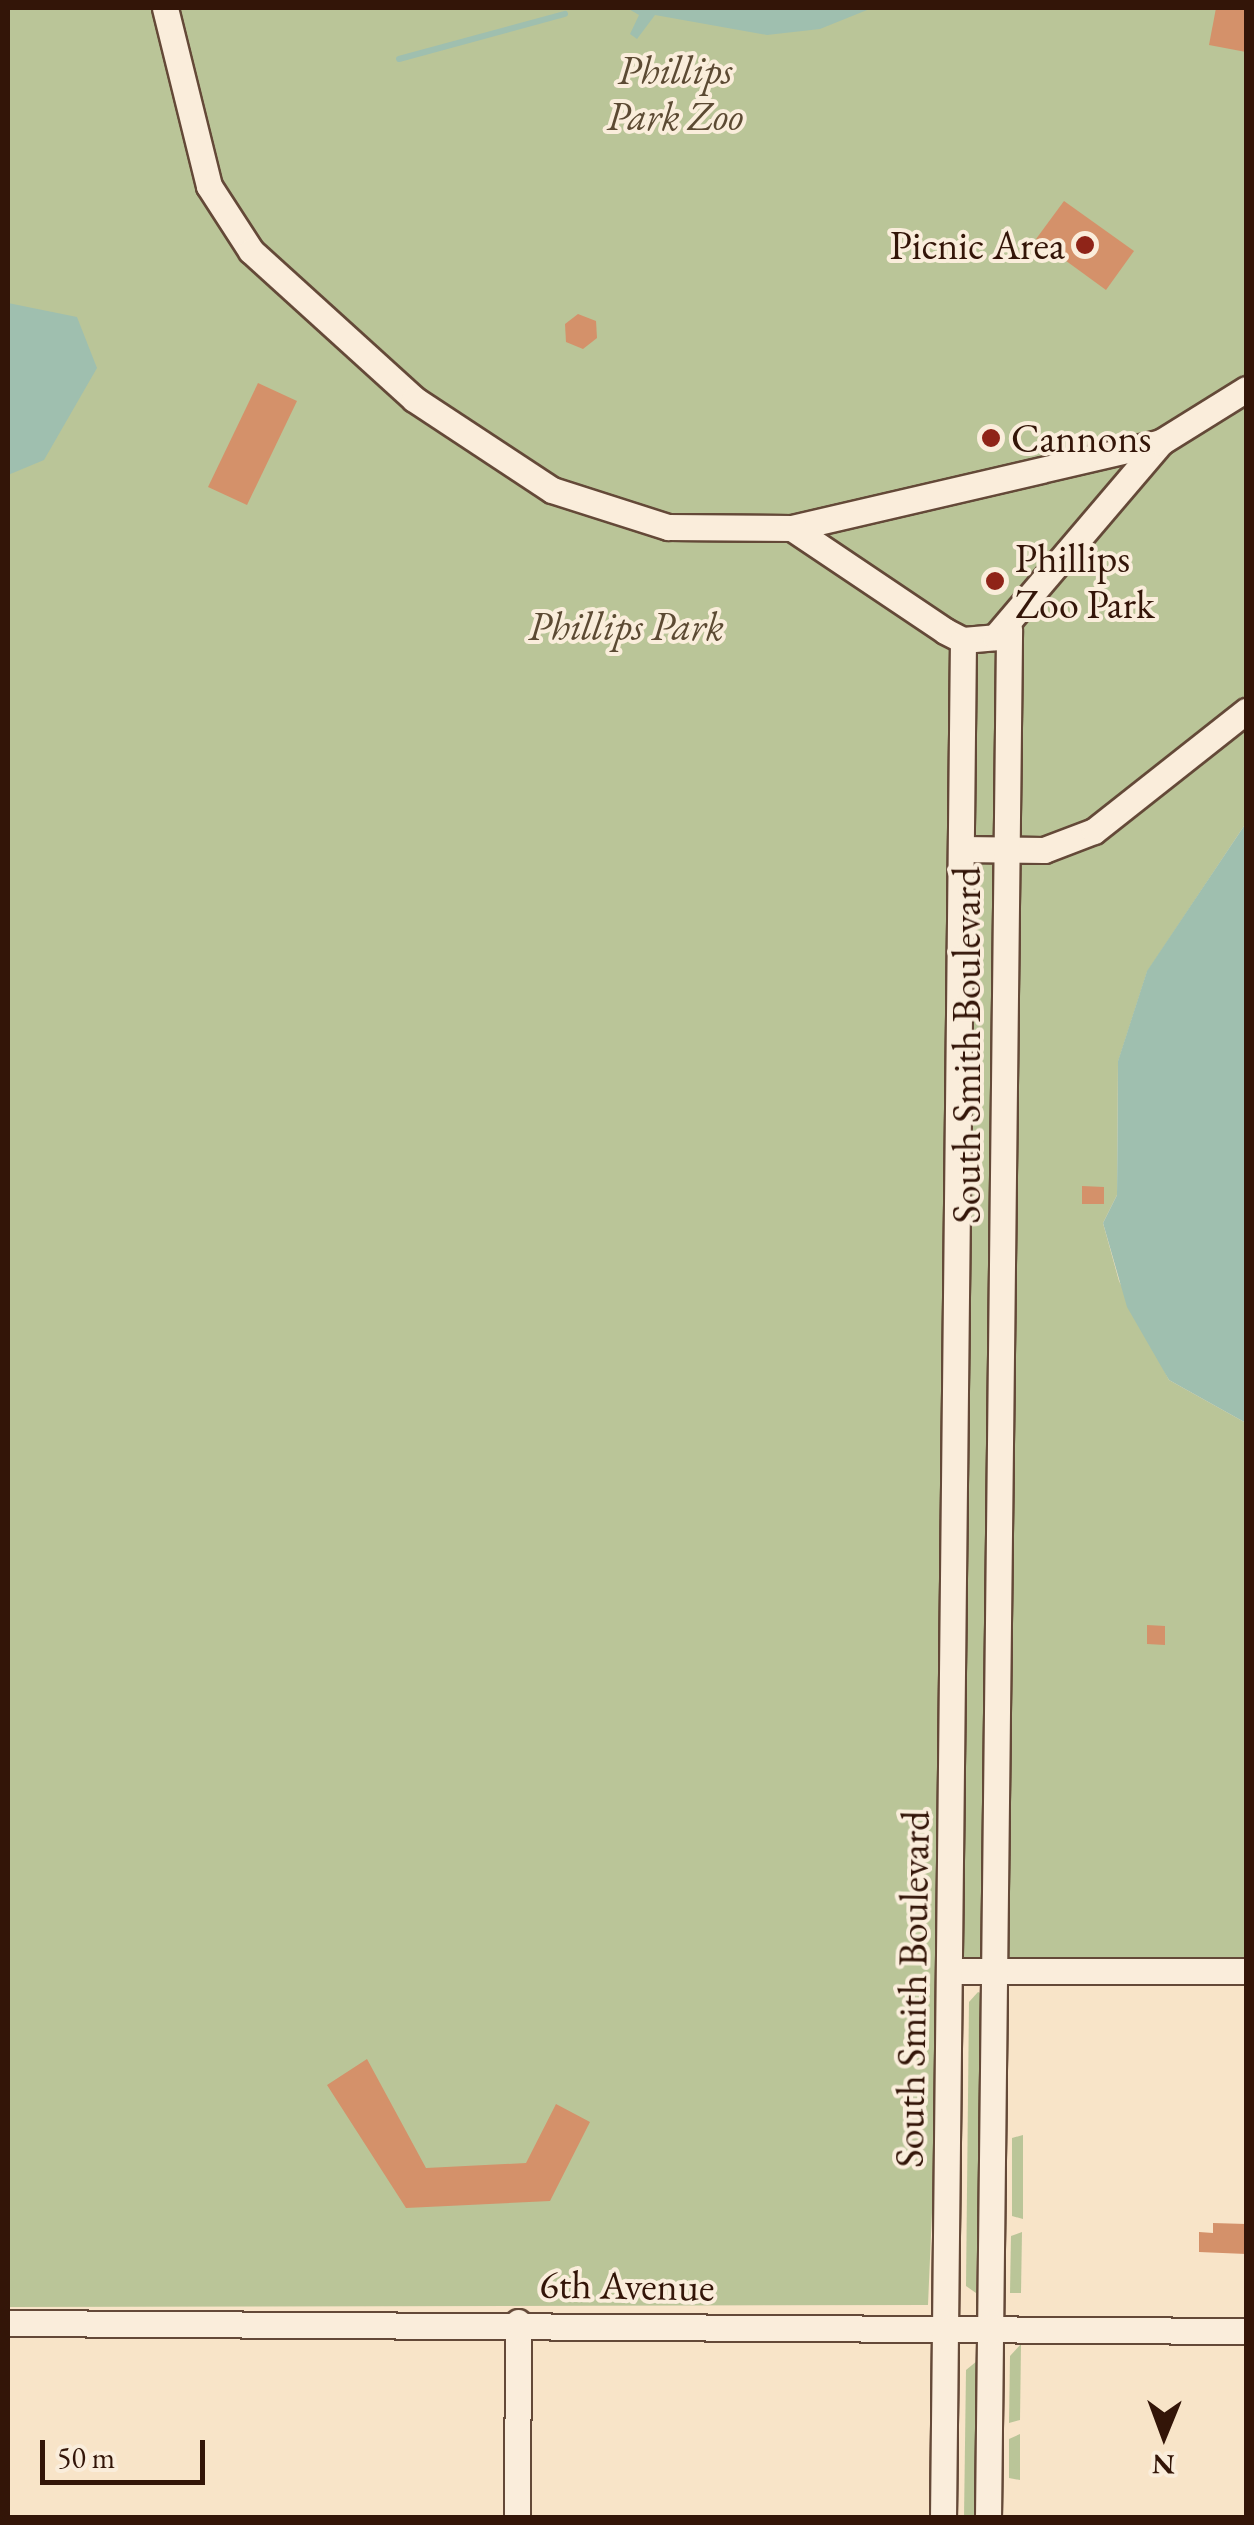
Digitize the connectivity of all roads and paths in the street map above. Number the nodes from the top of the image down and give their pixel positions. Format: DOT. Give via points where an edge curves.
graph roads {
  1 [pos="165,8"];
  2 [pos="1246,389"];
  3 [pos="1161,442"];
  4 [pos="792,528"];
  5 [pos="1009,629"];
  6 [pos="964,640"];
  7 [pos="1246,711"];
  8 [pos="961,849"];
  9 [pos="1005,850"];
  10 [pos="955,1461"];
  11 [pos="1000,1461"];
  12 [pos="950,1971"];
  13 [pos="1246,1971"];
  14 [pos="994,1972"];
  15 [pos="518,2322"];
  16 [pos="8,2324"];
  17 [pos="988,2325"];
  18 [pos="945,2326"];
  19 [pos="1246,2332"];
  20 [pos="518,2518"];
  21 [pos="943,2518"];
  22 [pos="988,2518"];
  1 -- 4 [label="street" via="209,186 251,251 318,320 479,449 566,496 668,527"];
  2 -- 3 [label="street"];
  3 -- 4 [label="street"];
  3 -- 5 [label="street"];
  4 -- 6 [label="street" via="869,588"];
  5 -- 6 [label="street"];
  5 -- 9 [label="street, South Smith Boulevard"];
  6 -- 8 [label="street, South Smith Boulevard"];
  7 -- 9 [label="street" via="1094,831 1044,850"];
  8 -- 9 [label="street"];
  8 -- 10 [label="street, South Smith Boulevard"];
  9 -- 11 [label="street, South Smith Boulevard"];
  10 -- 11 [label="street"];
  10 -- 12 [label="street, South Smith Boulevard"];
  11 -- 14 [label="street, South Smith Boulevard"];
  12 -- 14 [label="street"];
  12 -- 18 [label="street, South Smith Boulevard"];
  13 -- 14 [label="street"];
  14 -- 17 [label="street, South Smith Boulevard"];
  15 -- 16 [label="street, 6th Avenue"];
  15 -- 18 [label="street, 6th Avenue"];
  15 -- 20 [label="street"];
  17 -- 18 [label="street, 6th Avenue"];
  17 -- 19 [label="street, 6th Avenue"];
  17 -- 22 [label="street, South Smith Boulevard"];
  18 -- 21 [label="street, South Smith Boulevard"];
}
